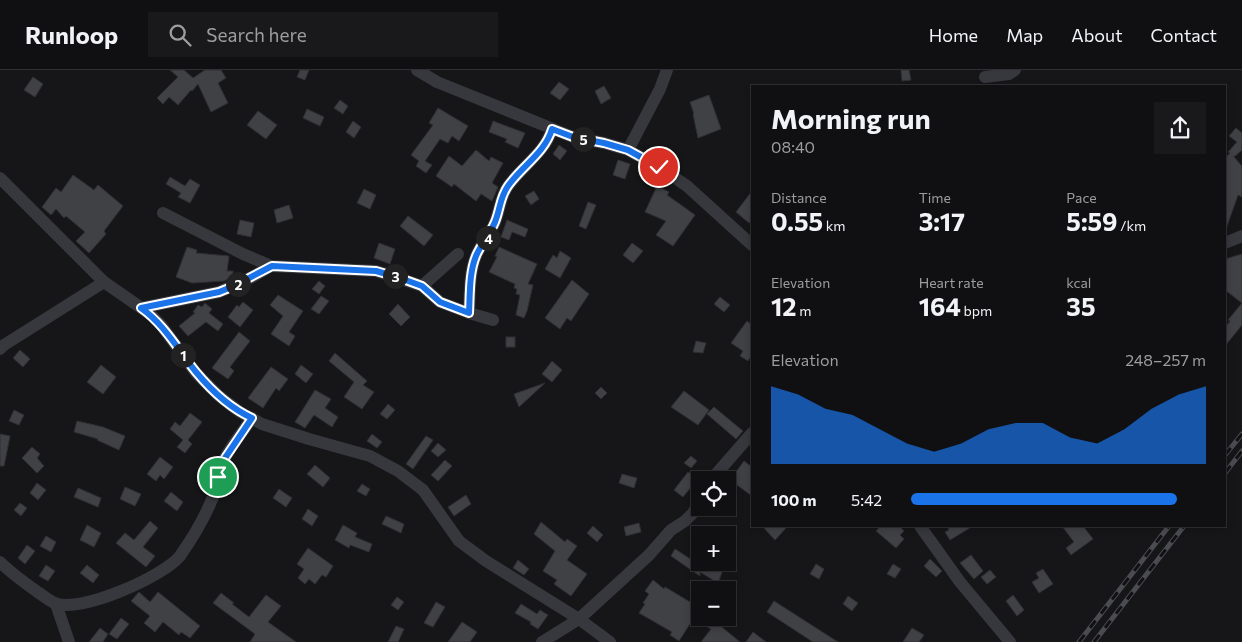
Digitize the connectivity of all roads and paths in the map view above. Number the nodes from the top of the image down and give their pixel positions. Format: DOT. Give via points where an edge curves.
graph roads {
  1 [pos="416,70"];
  2 [pos="667,70"];
  3 [pos="1015,70"];
  4 [pos="985,78"];
  5 [pos="552,129"];
  6 [pos="628,150"];
  7 [pos="0,178"];
  8 [pos="163,213"];
  9 [pos="1242,236"];
  10 [pos="1226,244"];
  11 [pos="751,245"];
  12 [pos="458,254"];
  13 [pos="272,266"];
  14 [pos="104,282"];
  15 [pos="422,286"];
  16 [pos="141,308"];
  17 [pos="469,313"];
  18 [pos="493,320"];
  19 [pos="0,349"];
  20 [pos="252,418"];
  21 [pos="751,434"];
  22 [pos="719,471"];
  23 [pos="691,515"];
  24 [pos="921,527"];
  25 [pos="0,562"];
  26 [pos="56,604"];
  27 [pos="579,620"];
  28 [pos="69,642"];
  29 [pos="542,642"];
  30 [pos="610,642"];
  31 [pos="1010,642"];
  1 -- 5 [label="street"];
  2 -- 6 [label="street"];
  3 -- 4 [label="street"];
  5 -- 6 [label="street"];
  5 -- 17 [label="street" via="548,141 521,169 502,198 488,238 476,256"];
  6 -- 11 [label="street" via="687,186"];
  7 -- 14 [label="street"];
  8 -- 13 [label="street"];
  9 -- 10 [label="street"];
  12 -- 15 [label="street"];
  13 -- 15 [label="street" via="376,271"];
  13 -- 16 [label="street" via="219,292"];
  14 -- 16 [label="street"];
  14 -- 19 [label="street"];
  15 -- 17 [label="street" via="440,302"];
  16 -- 20 [label="street" via="161,325 196,373 219,396"];
  17 -- 18 [label="street"];
  20 -- 26 [label="street" via="225,458 211,502 179,557 120,592 71,605"];
  20 -- 27 [label="street" via="262,424 370,456 398,471 423,490 459,541"];
  21 -- 22 [label="street"];
  23 -- 27 [label="street" via="671,530"];
  24 -- 31 [label="street" via="960,582"];
  25 -- 26 [label="street" via="11,574"];
  26 -- 28 [label="street"];
  27 -- 29 [label="street"];
  27 -- 30 [label="street"];
}
